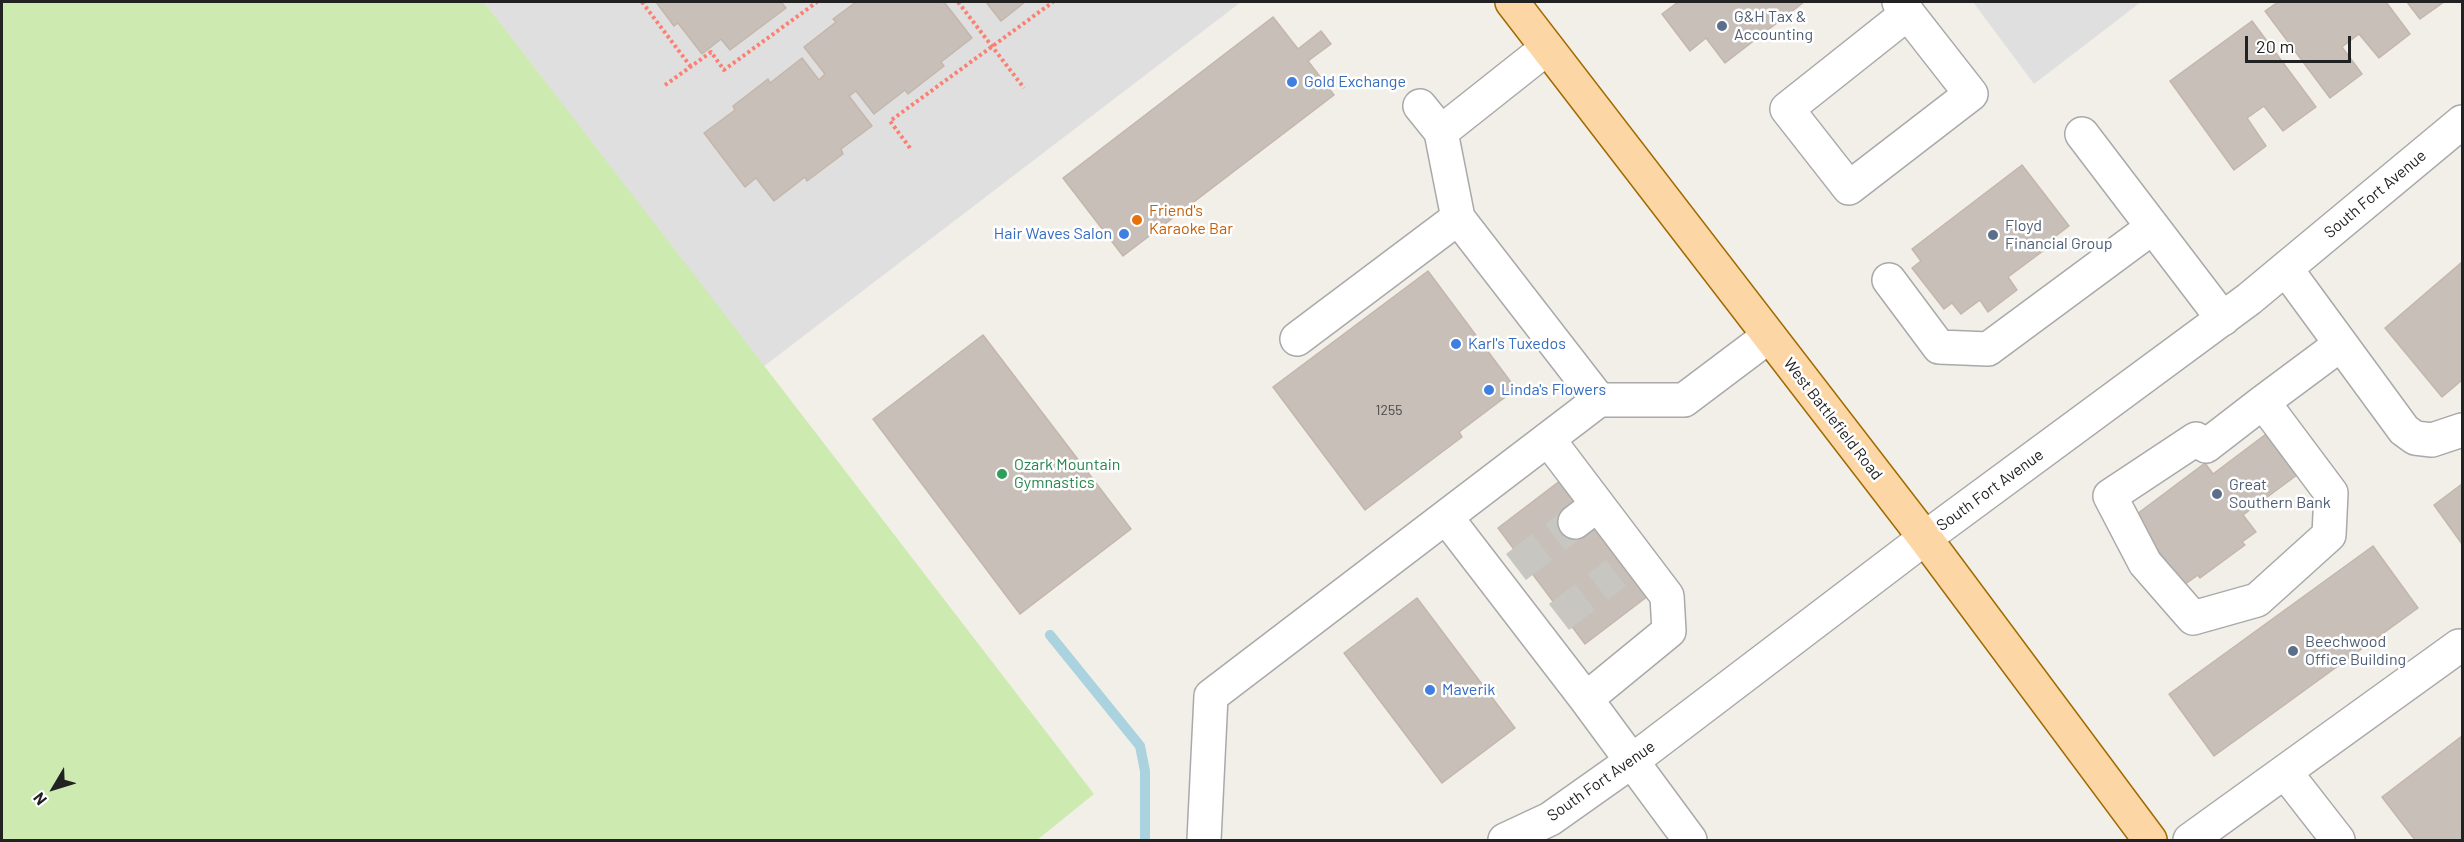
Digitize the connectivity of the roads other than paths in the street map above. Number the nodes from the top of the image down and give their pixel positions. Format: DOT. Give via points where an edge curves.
graph roads {
  1 [pos="1512,2"];
  2 [pos="1903,8"];
  3 [pos="1547,48"];
  4 [pos="1420,106"];
  5 [pos="2463,122"];
  6 [pos="1441,132"];
  7 [pos="2082,134"];
  8 [pos="1458,218"];
  9 [pos="2153,227"];
  10 [pos="2286,268"];
  11 [pos="1889,280"];
  12 [pos="2223,319"];
  13 [pos="1769,336"];
  14 [pos="1297,339"];
  15 [pos="2341,344"];
  16 [pos="1599,400"];
  17 [pos="2263,402"];
  18 [pos="2463,430"];
  19 [pos="1548,439"];
  20 [pos="1446,517"];
  21 [pos="1925,538"];
  22 [pos="2459,646"];
  23 [pos="1586,699"];
  24 [pos="1632,761"];
  25 [pos="2285,772"];
  26 [pos="1204,840"];
  27 [pos="1505,840"];
  28 [pos="1690,840"];
  29 [pos="2150,840"];
  30 [pos="2190,840"];
  31 [pos="2338,840"];
  1 -- 3 [label="main road, West Battlefield Road"];
  2 -- 2 [label="street" via="1971,94 1849,188 1787,109"];
  3 -- 6 [label="street"];
  3 -- 13 [label="main road, West Battlefield Road"];
  4 -- 6 [label="street"];
  5 -- 10 [label="street, South Fort Avenue"];
  6 -- 8 [label="street"];
  7 -- 9 [label="street"];
  8 -- 14 [label="street"];
  8 -- 16 [label="street"];
  9 -- 11 [label="street" via="1988,349 1939,347"];
  9 -- 12 [label="street"];
  10 -- 12 [label="street, South Fort Avenue"];
  10 -- 15 [label="street"];
  12 -- 21 [label="street, South Fort Avenue"];
  13 -- 16 [label="street" via="1684,400"];
  13 -- 21 [label="main road, West Battlefield Road"];
  15 -- 17 [label="street"];
  15 -- 18 [label="street" via="2404,430 2415,438 2432,440"];
  16 -- 19 [label="street"];
  17 -- 17 [label="street" via="2206,446 2196,439 2110,496 2145,563 2193,618 2257,600 2329,536 2331,494"];
  19 -- 20 [label="street"];
  19 -- 23 [label="street" via="1586,513 1627,565 1667,596 1669,631"];
  20 -- 23 [label="street" via="1506,575 1548,626"];
  20 -- 26 [label="street" via="1211,696"];
  21 -- 24 [label="street, South Fort Avenue"];
  21 -- 29 [label="main road, West Battlefield Road"];
  22 -- 25 [label="street"];
  23 -- 24 [label="street"];
  24 -- 27 [label="street, South Fort Avenue" via="1550,819"];
  24 -- 28 [label="street"];
  25 -- 30 [label="street"];
  25 -- 31 [label="street"];
}
